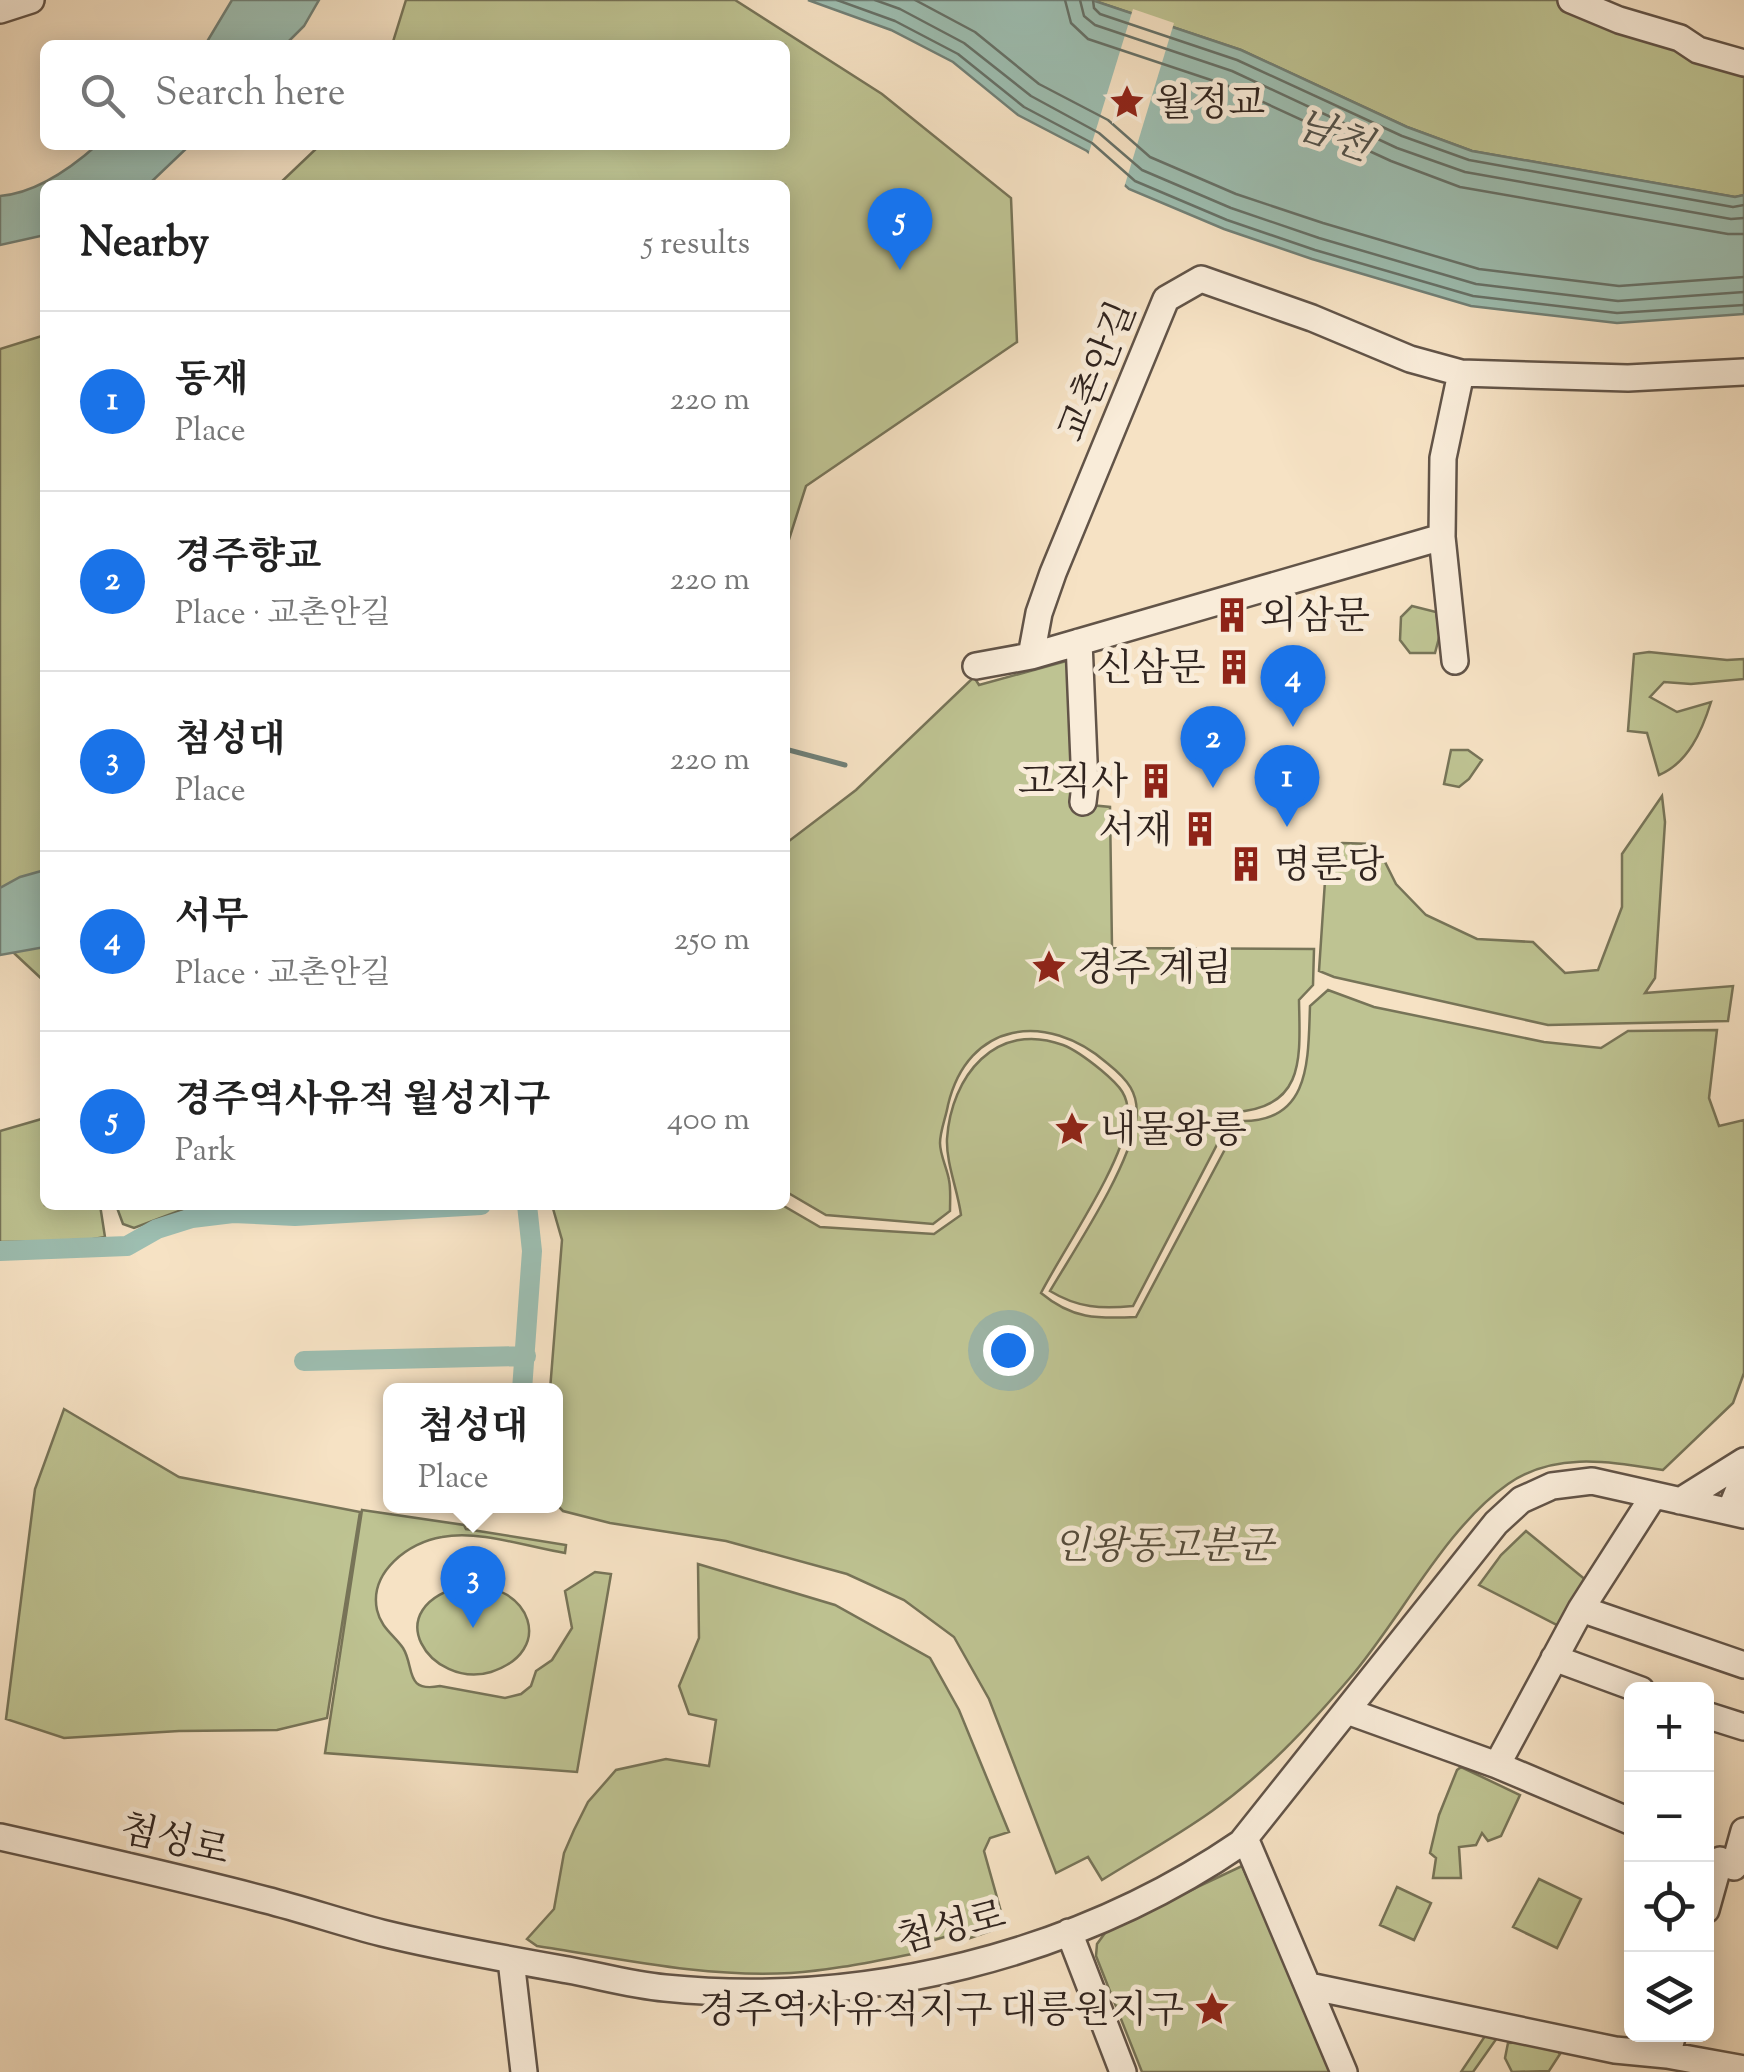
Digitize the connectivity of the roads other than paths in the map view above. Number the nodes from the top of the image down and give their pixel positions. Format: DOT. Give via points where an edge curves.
graph roads {
  1 [pos="31,0"];
  2 [pos="1571,0"];
  3 [pos="0,10"];
  4 [pos="1744,64"];
  5 [pos="1744,372"];
  6 [pos="1461,373"];
  7 [pos="1442,538"];
  8 [pos="1079,642"];
  9 [pos="1031,656"];
  10 [pos="1455,662"];
  11 [pos="976,666"];
  12 [pos="1083,802"];
  13 [pos="1744,1461"];
  14 [pos="1744,1478"];
  15 [pos="1654,1495"];
  16 [pos="1680,1501"];
  17 [pos="1737,1513"];
  18 [pos="1581,1609"];
  19 [pos="1554,1658"];
  20 [pos="1744,1665"];
  21 [pos="1624,1684"];
  22 [pos="1347,1711"];
  23 [pos="1714,1718"];
  24 [pos="1744,1727"];
  25 [pos="1497,1765"];
  26 [pos="1624,1819"];
  27 [pos="1744,1831"];
  28 [pos="0,1837"];
  29 [pos="1244,1838"];
  30 [pos="1726,1863"];
  31 [pos="1714,1891"];
  32 [pos="1069,1932"];
  33 [pos="511,1960"];
  34 [pos="1308,1986"];
  35 [pos="1670,2045"];
  36 [pos="1744,2068"];
  37 [pos="524,2072"];
  38 [pos="1122,2072"];
  39 [pos="1344,2072"];
  1 -- 3 [label="street"];
  2 -- 4 [label="street"];
  5 -- 6 [label="street, 교촌안길" via="1628,378"];
  6 -- 7 [label="street" via="1444,458"];
  6 -- 9 [label="street, 교촌안길" via="1202,279 1166,299 1053,574"];
  7 -- 8 [label="street"];
  7 -- 10 [label="street"];
  8 -- 9 [label="street"];
  8 -- 12 [label="street"];
  9 -- 11 [label="street"];
  13 -- 16 [label="street"];
  14 -- 17 [label="street"];
  15 -- 16 [label="street, 첨성로"];
  15 -- 18 [label="street"];
  15 -- 22 [label="street, 첨성로" via="1592,1480 1552,1486 1521,1500"];
  16 -- 17 [label="street, 첨성로"];
  18 -- 19 [label="street"];
  18 -- 20 [label="street"];
  19 -- 21 [label="street"];
  19 -- 25 [label="street"];
  22 -- 25 [label="street"];
  22 -- 29 [label="street, 첨성로"];
  23 -- 24 [label="street"];
  25 -- 26 [label="street"];
  27 -- 30 [label="street"];
  28 -- 33 [label="street, 첨성로"];
  29 -- 32 [label="street, 첨성로" via="1206,1867"];
  29 -- 34 [label="street"];
  30 -- 31 [label="street"];
  32 -- 33 [label="street, 첨성로" via="944,1972 815,1990 664,1988"];
  32 -- 38 [label="street"];
  33 -- 37 [label="street"];
  34 -- 35 [label="street" via="1614,2050"];
  34 -- 39 [label="street"];
  35 -- 36 [label="street"];
}
